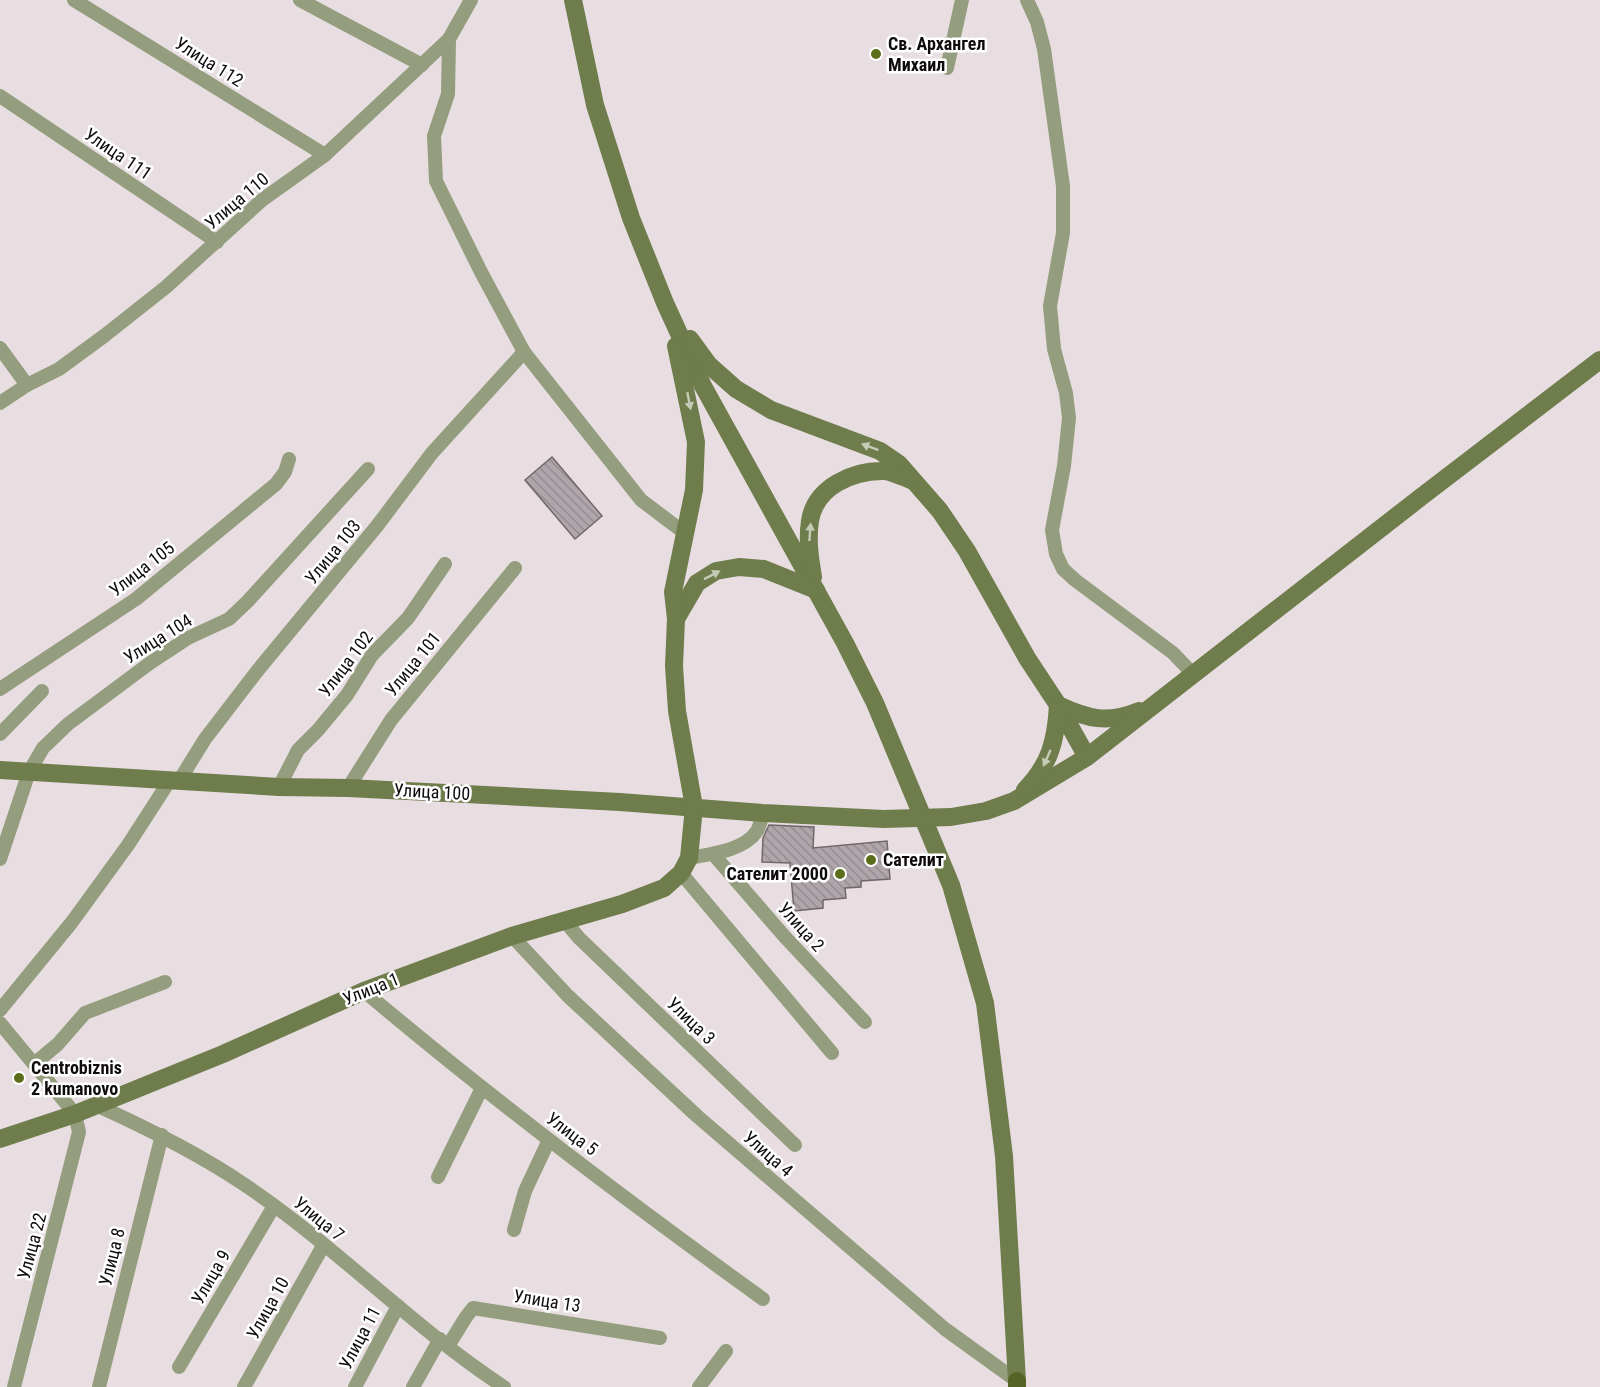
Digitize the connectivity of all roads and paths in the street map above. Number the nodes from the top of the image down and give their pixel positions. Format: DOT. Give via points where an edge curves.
graph roads {
  1 [pos="74,0"];
  2 [pos="300,0"];
  3 [pos="471,0"];
  4 [pos="573,0"];
  5 [pos="962,0"];
  6 [pos="1027,0"];
  7 [pos="449,39"];
  8 [pos="422,65"];
  9 [pos="947,68"];
  10 [pos="0,96"];
  11 [pos="325,155"];
  12 [pos="217,242"];
  13 [pos="665,303"];
  14 [pos="0,348"];
  15 [pos="524,352"];
  16 [pos="1600,360"];
  17 [pos="27,385"];
  18 [pos="0,403"];
  19 [pos="289,459"];
  20 [pos="368,469"];
  21 [pos="916,481"];
  22 [pos="686,534"];
  23 [pos="445,564"];
  24 [pos="514,568"];
  25 [pos="816,590"];
  26 [pos="676,619"];
  27 [pos="1193,674"];
  28 [pos="0,689"];
  29 [pos="42,691"];
  30 [pos="1058,705"];
  31 [pos="1152,706"];
  32 [pos="0,734"];
  33 [pos="1087,757"];
  34 [pos="0,770"];
  35 [pos="29,772"];
  36 [pos="175,781"];
  37 [pos="279,787"];
  38 [pos="348,788"];
  39 [pos="1014,801"];
  40 [pos="694,807"];
  41 [pos="763,813"];
  42 [pos="713,854"];
  43 [pos="0,858"];
  44 [pos="685,866"];
  45 [pos="564,920"];
  46 [pos="513,936"];
  47 [pos="165,982"];
  48 [pos="364,991"];
  49 [pos="0,1010"];
  50 [pos="865,1022"];
  51 [pos="0,1023"];
  52 [pos="832,1053"];
  53 [pos="34,1064"];
  54 [pos="482,1088"];
  55 [pos="96,1105"];
  56 [pos="75,1114"];
  57 [pos="162,1135"];
  58 [pos="0,1139"];
  59 [pos="549,1140"];
  60 [pos="795,1145"];
  61 [pos="438,1177"];
  62 [pos="274,1206"];
  63 [pos="514,1230"];
  64 [pos="323,1246"];
  65 [pos="763,1299"];
  66 [pos="398,1306"];
  67 [pos="660,1338"];
  68 [pos="444,1343"];
  69 [pos="726,1350"];
  70 [pos="179,1367"];
  71 [pos="1017,1385"];
  72 [pos="501,1386"];
  73 [pos="14,1387"];
  74 [pos="99,1387"];
  75 [pos="244,1387"];
  76 [pos="355,1387"];
  77 [pos="413,1387"];
  78 [pos="699,1387"];
  1 -- 11 [label="street, Улица 112"];
  2 -- 8 [label="street"];
  3 -- 7 [label="street, Улица 110"];
  4 -- 13 [label="main road" via="595,105 631,218"];
  5 -- 9 [label="street"];
  6 -- 27 [label="street" via="1044,49 1063,186 1063,233 1050,306 1054,349 1069,418 1052,530 1056,554 1075,580 1173,653"];
  7 -- 8 [label="street, Улица 110"];
  7 -- 15 [label="street" via="448,94 434,136 436,182"];
  8 -- 11 [label="street, Улица 110"];
  10 -- 12 [label="street, Улица 111"];
  11 -- 12 [label="street, Улица 110" via="262,200"];
  12 -- 17 [label="street, Улица 110" via="68,363"];
  21 -- 13 [label="main road, one-way" via="880,451 771,410 736,389 709,365"];
  13 -- 22 [label="main road, one-way" via="696,442 694,490"];
  13 -- 25 [label="main road" via="703,386"];
  14 -- 17 [label="street"];
  15 -- 22 [label="street" via="641,500"];
  15 -- 36 [label="street, Улица 103" via="432,453 258,670"];
  16 -- 27 [label="main road, Улица 100"];
  17 -- 18 [label="street, Улица 110"];
  19 -- 28 [label="street, Улица 105" via="276,484 136,599"];
  20 -- 35 [label="street, Улица 104" via="229,619 188,638 77,717 43,748"];
  25 -- 21 [label="main road, one-way" via="808,549 810,519 820,498 836,482 862,473 886,471"];
  21 -- 30 [label="main road" via="967,551"];
  22 -- 26 [label="main road" via="673,592"];
  23 -- 37 [label="street, Улица 102" via="408,618 372,655 347,695 298,750"];
  24 -- 38 [label="street, Улица 101" via="391,720"];
  26 -- 25 [label="main road, one-way" via="698,583 716,571 739,567 764,569"];
  25 -- 71 [label="main road" via="876,703 951,885 985,1003 1004,1156"];
  26 -- 40 [label="main road" via="677,711"];
  27 -- 31 [label="main road, Улица 100"];
  29 -- 32 [label="street"];
  30 -- 31 [label="main road" via="1100,720 1122,718"];
  30 -- 33 [label="main road"];
  30 -- 39 [label="main road, one-way" via="1057,733 1050,753 1039,775"];
  31 -- 33 [label="main road, Улица 100"];
  33 -- 39 [label="main road, Улица 100"];
  34 -- 35 [label="main road, Улица 100"];
  35 -- 36 [label="main road, Улица 100"];
  35 -- 43 [label="street, Улица 104"];
  36 -- 37 [label="main road, Улица 100"];
  36 -- 49 [label="street" via="72,922"];
  37 -- 38 [label="main road, Улица 100"];
  38 -- 40 [label="main road, Улица 100"];
  39 -- 41 [label="main road, Улица 100" via="951,817 885,819"];
  40 -- 41 [label="main road, Улица 100"];
  40 -- 44 [label="main road"];
  41 -- 42 [label="street" via="758,830 747,842"];
  42 -- 44 [label="street"];
  42 -- 50 [label="street, Улица 2"];
  44 -- 45 [label="main road, Улица 1" via="664,888"];
  44 -- 52 [label="street"];
  45 -- 46 [label="main road, Улица 1"];
  45 -- 60 [label="street, Улица 3"];
  46 -- 48 [label="main road, Улица 1"];
  46 -- 71 [label="street, Улица 4" via="568,996 697,1116 945,1329"];
  47 -- 53 [label="street" via="85,1012 58,1044"];
  48 -- 54 [label="street, Улица 5"];
  48 -- 55 [label="main road, Улица 1"];
  51 -- 53 [label="street"];
  53 -- 56 [label="street"];
  54 -- 59 [label="street, Улица 5"];
  54 -- 61 [label="street"];
  55 -- 56 [label="main road, Улица 1"];
  55 -- 57 [label="street, Улица 7"];
  56 -- 58 [label="main road, Улица 1"];
  56 -- 73 [label="street, Улица 22" via="79,1131"];
  57 -- 62 [label="street, Улица 7"];
  57 -- 74 [label="street, Улица 8"];
  59 -- 63 [label="street" via="525,1191"];
  59 -- 65 [label="street, Улица 5"];
  62 -- 64 [label="street, Улица 7"];
  62 -- 70 [label="street, Улица 9"];
  64 -- 66 [label="street, Улица 7"];
  64 -- 75 [label="street, Улица 10"];
  66 -- 68 [label="street, Улица 7"];
  66 -- 76 [label="street, Улица 11"];
  67 -- 68 [label="street, Улица 13" via="473,1308"];
  68 -- 72 [label="street, Улица 7"];
  68 -- 77 [label="street"];
  69 -- 78 [label="street"];
}
